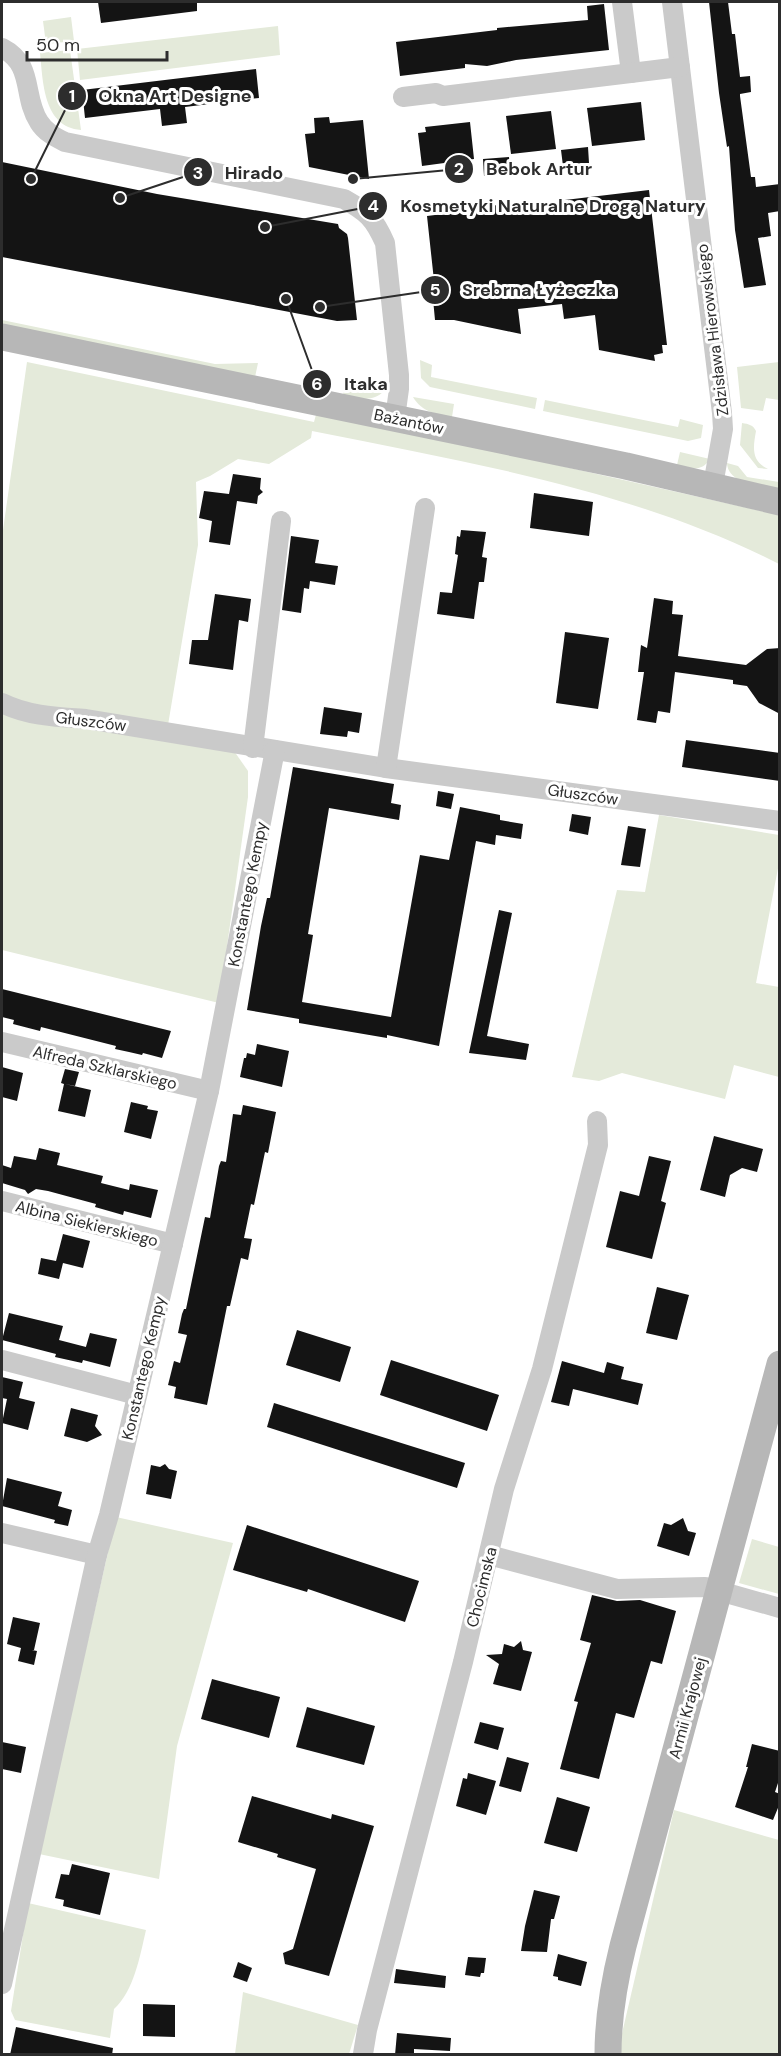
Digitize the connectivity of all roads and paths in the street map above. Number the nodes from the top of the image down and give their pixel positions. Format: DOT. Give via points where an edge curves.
graph roads {
  1 [pos="622,2"];
  2 [pos="672,2"];
  3 [pos="2,48"];
  4 [pos="680,67"];
  5 [pos="631,73"];
  6 [pos="403,97"];
  7 [pos="2,337"];
  8 [pos="394,418"];
  9 [pos="713,485"];
  10 [pos="780,502"];
  11 [pos="425,508"];
  12 [pos="280,520"];
  13 [pos="2,703"];
  14 [pos="253,748"];
  15 [pos="275,750"];
  16 [pos="386,768"];
  17 [pos="780,821"];
  18 [pos="2,1042"];
  19 [pos="209,1091"];
  20 [pos="597,1121"];
  21 [pos="2,1201"];
  22 [pos="173,1244"];
  23 [pos="2,1360"];
  24 [pos="780,1364"];
  25 [pos="136,1395"];
  26 [pos="2,1533"];
  27 [pos="98,1555"];
  28 [pos="489,1555"];
  29 [pos="718,1591"];
  30 [pos="780,1608"];
  31 [pos="2,1984"];
  32 [pos="363,2055"];
  33 [pos="608,2055"];
  1 -- 5 [label="street"];
  2 -- 4 [label="street, Zdzisława Hierowskiego"];
  3 -- 8 [label="street" via="19,62 27,77 33,111 40,124 50,135 65,142 344,199 362,209 377,224 385,243 399,375"];
  4 -- 5 [label="street"];
  4 -- 9 [label="street, Zdzisława Hierowskiego" via="722,413"];
  5 -- 6 [label="street" via="443,96 436,93"];
  7 -- 8 [label="street, Bażantów"];
  8 -- 9 [label="street, Bażantów"];
  9 -- 10 [label="street, Bażantów"];
  11 -- 16 [label="street"];
  12 -- 14 [label="street"];
  13 -- 14 [label="street, Głuszców" via="38,715 86,719"];
  14 -- 15 [label="street, Głuszców"];
  15 -- 16 [label="street, Głuszców"];
  15 -- 19 [label="street, Konstantego Kempy"];
  16 -- 17 [label="street, Głuszców"];
  18 -- 19 [label="street, Alfreda Szklarskiego"];
  19 -- 22 [label="street, Konstantego Kempy"];
  20 -- 28 [label="street, Chocimska" via="598,1145 542,1369 504,1489"];
  21 -- 22 [label="street, Albina Siekierskiego"];
  22 -- 25 [label="street, Konstantego Kempy"];
  23 -- 25 [label="street"];
  24 -- 29 [label="street, Armii Krajowej"];
  25 -- 27 [label="street, Konstantego Kempy"];
  26 -- 27 [label="street"];
  27 -- 31 [label="street, Konstantego Kempy"];
  28 -- 29 [label="street" via="617,1589 705,1587"];
  28 -- 32 [label="street, Chocimska"];
  29 -- 30 [label="street"];
  29 -- 33 [label="street, Armii Krajowej" via="623,1946 611,2006"];
}
